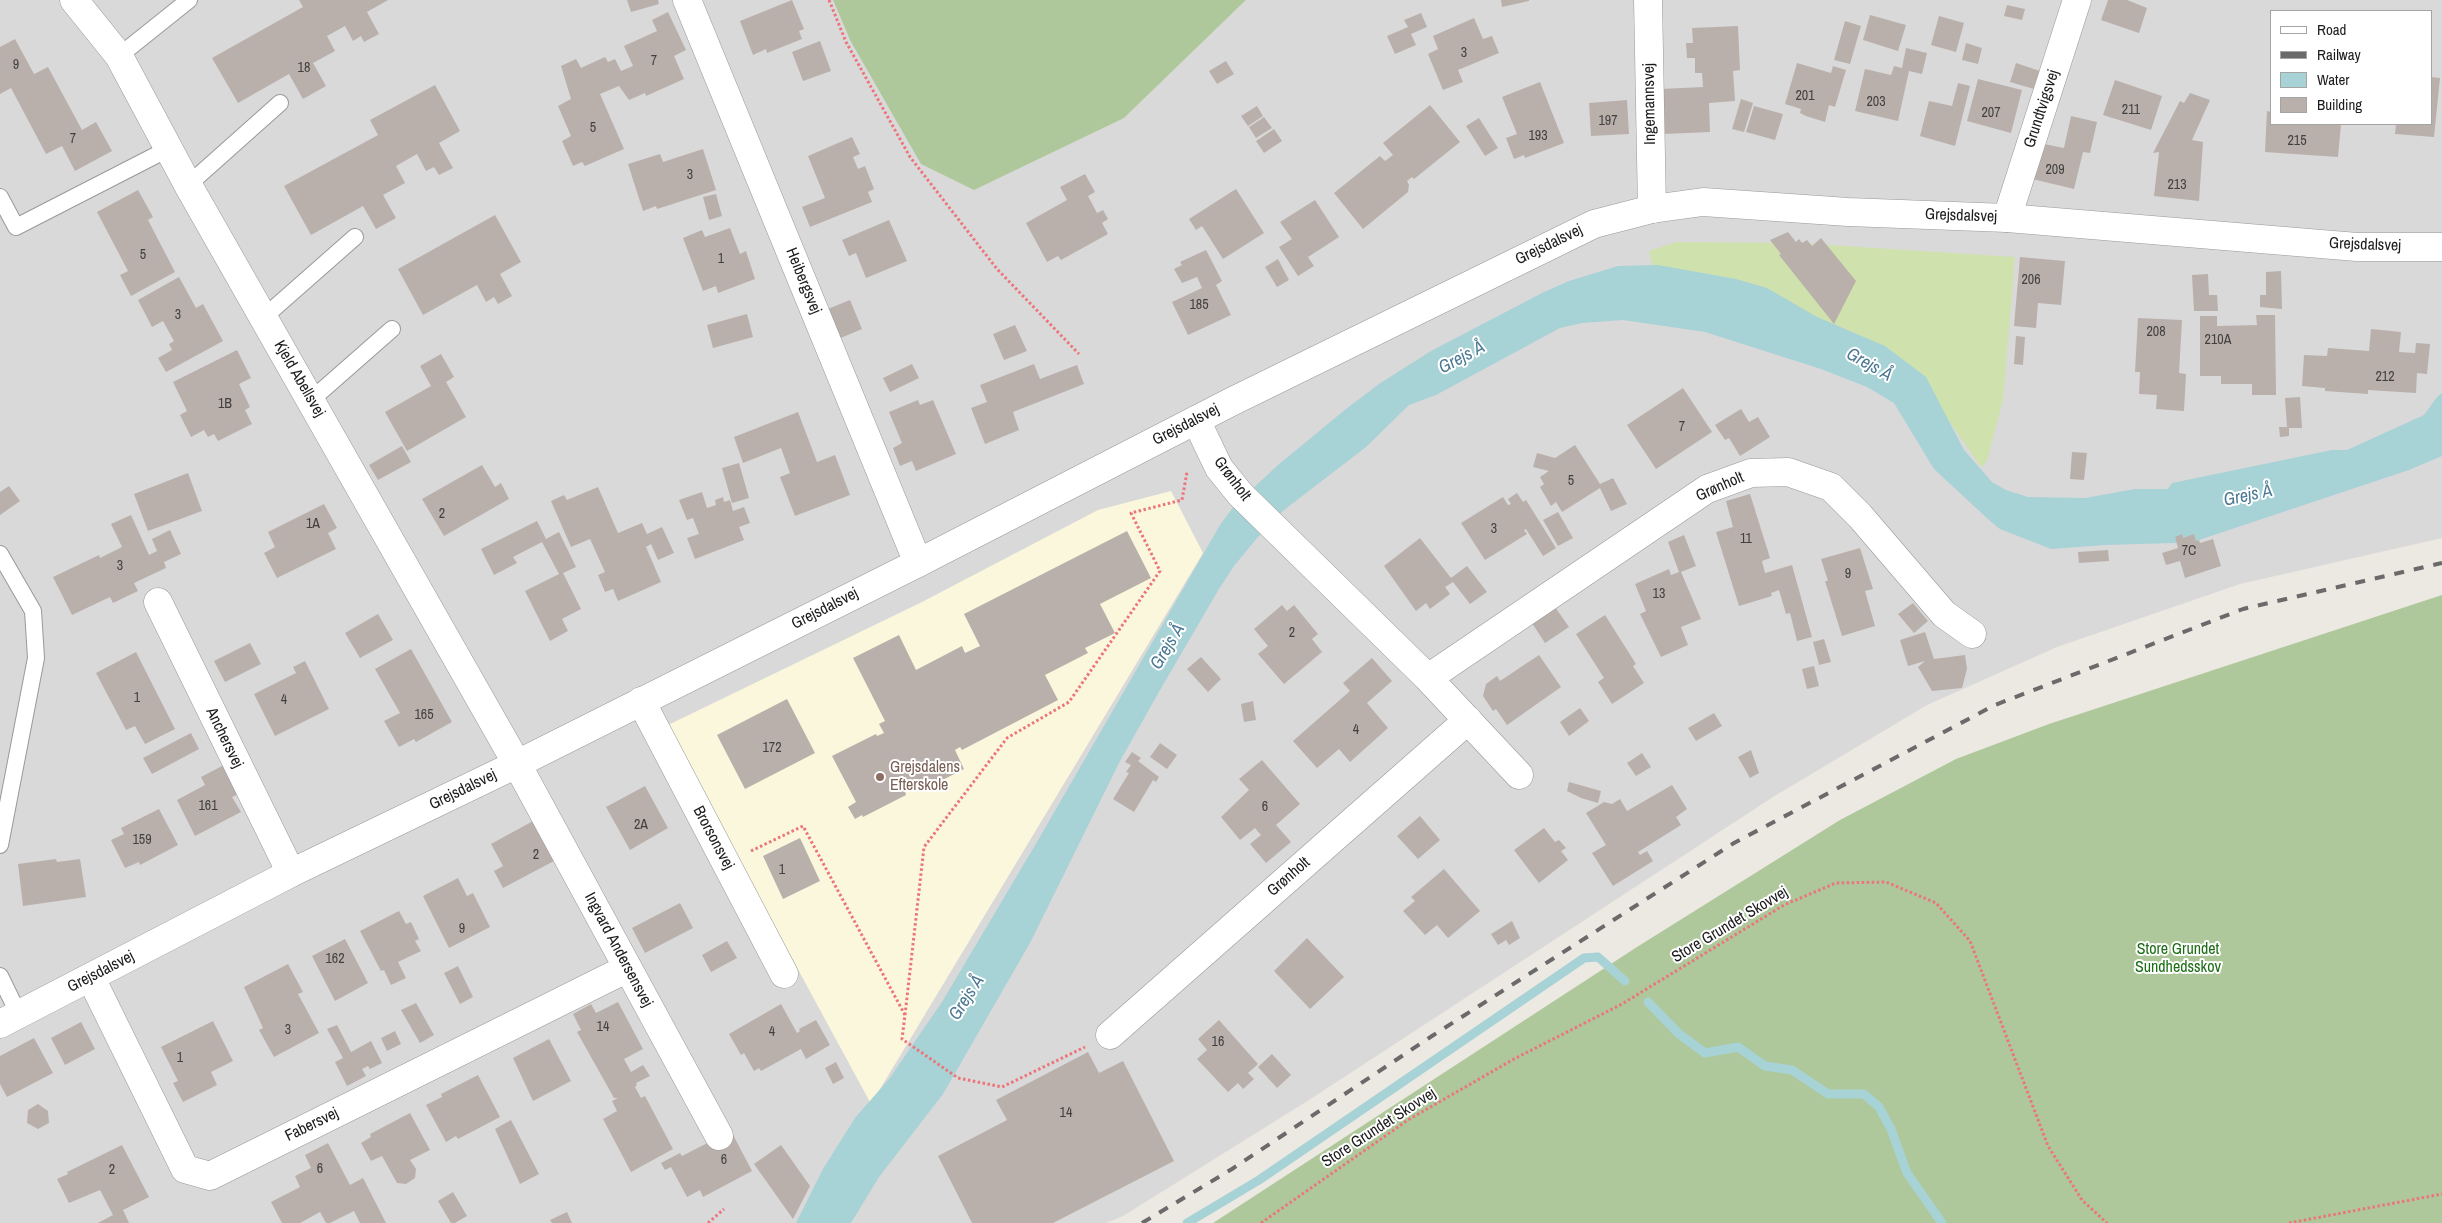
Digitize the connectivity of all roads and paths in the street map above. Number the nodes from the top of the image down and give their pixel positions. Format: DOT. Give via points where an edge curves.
graph roads {
  1 [pos="74,0"];
  2 [pos="189,0"];
  3 [pos="688,0"];
  4 [pos="829,0"];
  5 [pos="1648,0"];
  6 [pos="2077,0"];
  7 [pos="119,56"];
  8 [pos="280,103"];
  9 [pos="168,149"];
  10 [pos="188,185"];
  11 [pos="0,198"];
  12 [pos="1652,209"];
  13 [pos="2007,218"];
  14 [pos="355,237"];
  15 [pos="2442,247"];
  16 [pos="263,318"];
  17 [pos="392,329"];
  18 [pos="1079,354"];
  19 [pos="310,401"];
  20 [pos="1196,420"];
  21 [pos="1188,464"];
  22 [pos="0,554"];
  23 [pos="918,563"];
  24 [pos="158,602"];
  25 [pos="1972,634"];
  26 [pos="1428,678"];
  27 [pos="641,701"];
  28 [pos="1468,720"];
  29 [pos="518,764"];
  30 [pos="1519,775"];
  31 [pos="0,845"];
  32 [pos="726,864"];
  33 [pos="291,873"];
  34 [pos="628,968"];
  35 [pos="784,974"];
  36 [pos="0,976"];
  37 [pos="91,978"];
  38 [pos="905,1015"];
  39 [pos="9,1020"];
  40 [pos="1110,1035"];
  41 [pos="719,1136"];
  42 [pos="2442,1194"];
  43 [pos="724,1209"];
  44 [pos="708,1223"];
  45 [pos="1261,1223"];
  46 [pos="2107,1223"];
  47 [pos="2289,1223"];
  1 -- 7 [label="street, Kjeld Abellsvej"];
  2 -- 7 [label="lane"];
  3 -- 23 [label="street, Heibergsvej"];
  4 -- 18 [label="path" via="846,42 910,157 998,269"];
  5 -- 12 [label="street, Ingemannsvej"];
  6 -- 13 [label="street, Grundtvigsvej"];
  7 -- 9 [label="street, Kjeld Abellsvej"];
  8 -- 10 [label="lane"];
  9 -- 10 [label="street, Kjeld Abellsvej"];
  9 -- 11 [label="lane" via="16,226"];
  10 -- 16 [label="street, Kjeld Abellsvej"];
  12 -- 13 [label="street, Grejsdalsvej" via="1703,202"];
  12 -- 20 [label="street, Grejsdalsvej" via="1594,224"];
  13 -- 15 [label="street, Grejsdalsvej" via="2357,246"];
  14 -- 16 [label="lane"];
  16 -- 19 [label="street, Kjeld Abellsvej"];
  17 -- 19 [label="lane"];
  19 -- 29 [label="street, Kjeld Abellsvej"];
  20 -- 23 [label="street, Grejsdalsvej"];
  20 -- 26 [label="street, Grønholt" via="1219,468 1240,494"];
  21 -- 38 [label="path" via="1182,500 1131,513 1160,570 1069,702 1007,738 924,847"];
  22 -- 31 [label="lane" via="33,610 36,658"];
  23 -- 27 [label="street, Grejsdalsvej"];
  24 -- 33 [label="street, Anchersvej"];
  25 -- 26 [label="street, Grønholt" via="1944,614 1831,487 1788,472 1751,473 1706,489"];
  26 -- 28 [label="street, Grønholt"];
  27 -- 29 [label="street, Grejsdalsvej"];
  27 -- 32 [label="street, Brorsonsvej"];
  28 -- 30 [label="street, Grønholt"];
  28 -- 40 [label="street, Grønholt"];
  29 -- 33 [label="street, Grejsdalsvej"];
  29 -- 34 [label="street, Ingvard Andersensvej"];
  32 -- 35 [label="street, Brorsonsvej"];
  32 -- 38 [label="path" via="803,826"];
  33 -- 37 [label="street, Grejsdalsvej"];
  34 -- 37 [label="street, Fabersvej" via="210,1176 185,1169"];
  34 -- 41 [label="street, Ingvard Andersensvej"];
  36 -- 39 [label="lane, Grejsdalsvej"];
  37 -- 39 [label="street, Grejsdalsvej"];
  38 -- 40 [label="path" via="902,1039 958,1078 1002,1087"];
  42 -- 47 [label="path"];
  43 -- 44 [label="path"];
  45 -- 46 [label="path, Store Grundet Skovvej" via="1408,1120 1514,1058 1622,1004 1784,905 1836,883 1886,882 1936,903 1970,941 2048,1146 2082,1200"];
}
